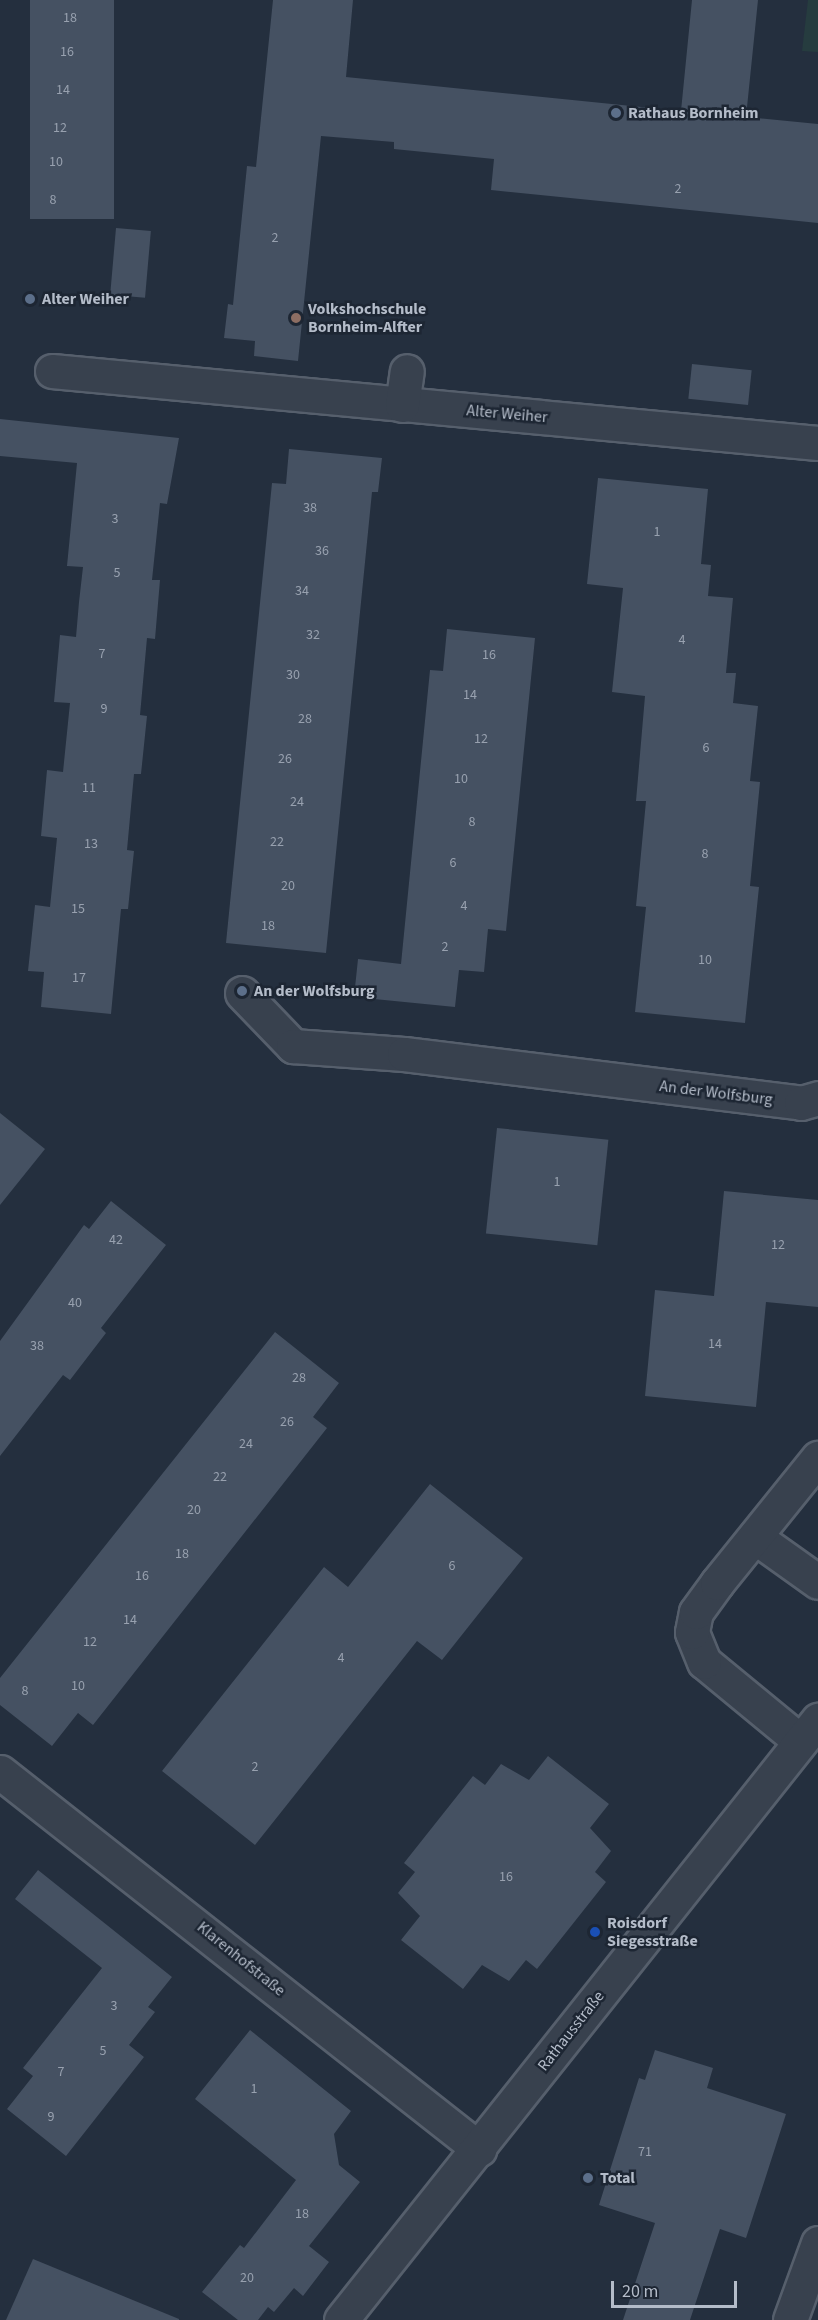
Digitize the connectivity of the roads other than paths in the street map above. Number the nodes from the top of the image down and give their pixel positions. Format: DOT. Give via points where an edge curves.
graph roads {
  1 [pos="52,371"];
  2 [pos="407,372"];
  3 [pos="402,405"];
  4 [pos="818,443"];
  5 [pos="242,993"];
  6 [pos="818,1098"];
  7 [pos="818,1458"];
  8 [pos="756,1537"];
  9 [pos="818,1582"];
  10 [pos="809,1730"];
  11 [pos="0,1772"];
  12 [pos="479,2149"];
  13 [pos="818,2242"];
  14 [pos="341,2320"];
  15 [pos="790,2320"];
  1 -- 3 [label="street, Alter Weiher"];
  2 -- 3 [label="street"];
  3 -- 4 [label="street, Alter Weiher"];
  5 -- 6 [label="street, An der Wolfsburg" via="293,1046 404,1054 801,1103"];
  7 -- 8 [label="street, Rathausstraße"];
  8 -- 9 [label="street"];
  8 -- 10 [label="street, Rathausstraße" via="696,1612 692,1632 704,1662"];
  10 -- 12 [label="street, Rathausstraße"];
  11 -- 12 [label="street, Klarenhofstraße"];
  12 -- 14 [label="street, Rathausstraße"];
  13 -- 15 [label="street"];
}
